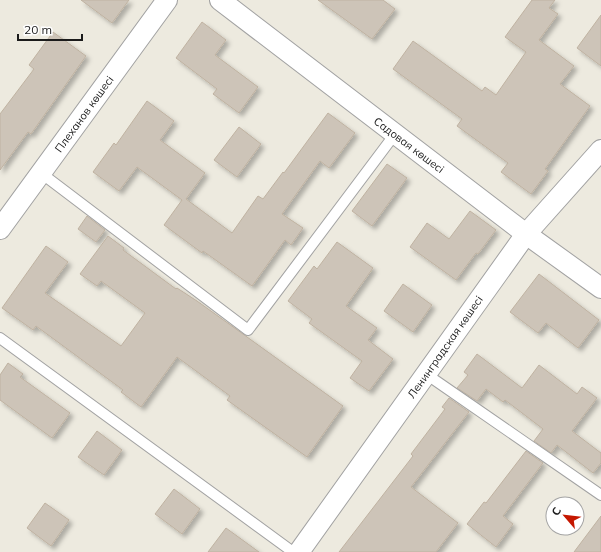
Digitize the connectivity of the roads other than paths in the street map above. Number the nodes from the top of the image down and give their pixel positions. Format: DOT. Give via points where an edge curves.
graph roads {
  1 [pos="167,0"];
  2 [pos="220,0"];
  3 [pos="395,134"];
  4 [pos="601,150"];
  5 [pos="41,173"];
  6 [pos="0,229"];
  7 [pos="526,234"];
  8 [pos="601,288"];
  9 [pos="0,338"];
  10 [pos="426,374"];
  11 [pos="601,495"];
  12 [pos="293,552"];
  13 [pos="299,552"];
  1 -- 5 [label="street, Плеханов көшесі"];
  2 -- 3 [label="street, Садовая көшесі"];
  3 -- 5 [label="lane" via="248,330"];
  3 -- 7 [label="street, Садовая көшесі"];
  4 -- 7 [label="street, Ленинградская көшесі"];
  5 -- 6 [label="street, Плеханов көшесі"];
  7 -- 8 [label="street, Садовая көшесі"];
  7 -- 10 [label="street, Ленинградская көшесі"];
  9 -- 12 [label="lane"];
  10 -- 11 [label="lane"];
  10 -- 13 [label="street, Ленинградская көшесі"];
}
